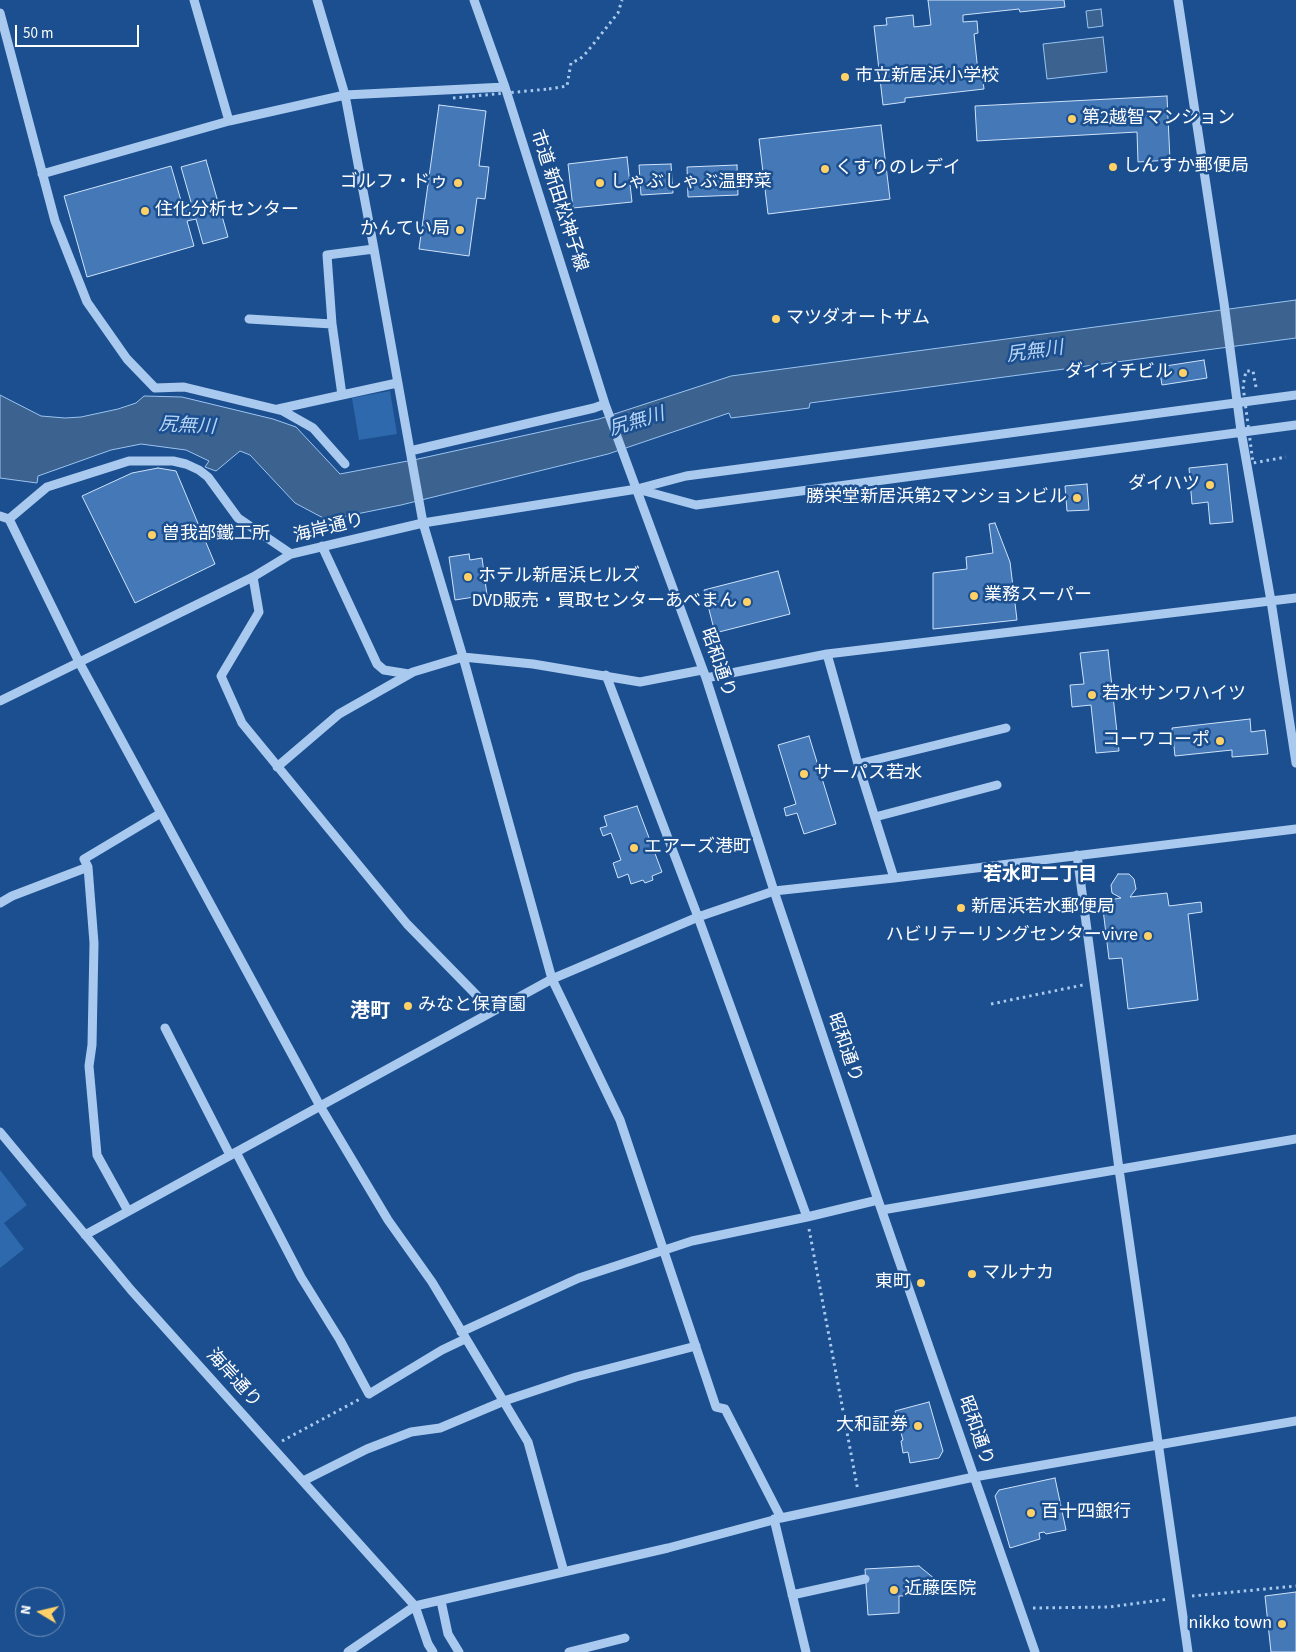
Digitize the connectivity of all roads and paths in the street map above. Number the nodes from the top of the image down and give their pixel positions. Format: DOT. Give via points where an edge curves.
graph roads {
  1 [pos="194,0"];
  2 [pos="317,0"];
  3 [pos="474,0"];
  4 [pos="622,0"];
  5 [pos="1178,0"];
  6 [pos="0,13"];
  7 [pos="505,87"];
  8 [pos="345,95"];
  9 [pos="453,98"];
  10 [pos="229,121"];
  11 [pos="42,174"];
  12 [pos="374,249"];
  13 [pos="249,319"];
  14 [pos="332,324"];
  15 [pos="397,383"];
  16 [pos="1256,387"];
  17 [pos="342,395"];
  18 [pos="1296,395"];
  19 [pos="1237,404"];
  20 [pos="607,408"];
  21 [pos="275,410"];
  22 [pos="1296,425"];
  23 [pos="1241,431"];
  24 [pos="410,454"];
  25 [pos="624,454"];
  26 [pos="1286,457"];
  27 [pos="345,464"];
  28 [pos="637,489"];
  29 [pos="4,517"];
  30 [pos="423,523"];
  31 [pos="322,546"];
  32 [pos="291,554"];
  33 [pos="253,577"];
  34 [pos="1296,598"];
  35 [pos="1271,601"];
  36 [pos="827,654"];
  37 [pos="463,657"];
  38 [pos="79,662"];
  39 [pos="409,674"];
  40 [pos="704,674"];
  41 [pos="606,675"];
  42 [pos="0,701"];
  43 [pos="1006,728"];
  44 [pos="1296,762"];
  45 [pos="858,764"];
  46 [pos="278,767"];
  47 [pos="997,785"];
  48 [pos="161,813"];
  49 [pos="875,817"];
  50 [pos="1296,829"];
  51 [pos="1078,855"];
  52 [pos="88,867"];
  53 [pos="894,878"];
  54 [pos="774,890"];
  55 [pos="0,903"];
  56 [pos="698,917"];
  57 [pos="552,979"];
  58 [pos="1095,982"];
  59 [pos="991,1004"];
  60 [pos="492,1012"];
  61 [pos="165,1028"];
  62 [pos="320,1106"];
  63 [pos="0,1132"];
  64 [pos="1296,1139"];
  65 [pos="233,1154"];
  66 [pos="1119,1169"];
  67 [pos="878,1200"];
  68 [pos="882,1210"];
  69 [pos="128,1211"];
  70 [pos="807,1217"];
  71 [pos="85,1235"];
  72 [pos="664,1250"];
  73 [pos="463,1335"];
  74 [pos="696,1346"];
  75 [pos="369,1394"];
  76 [pos="504,1401"];
  77 [pos="1296,1421"];
  78 [pos="1160,1444"];
  79 [pos="272,1446"];
  80 [pos="974,1477"];
  81 [pos="303,1480"];
  82 [pos="860,1501"];
  83 [pos="778,1518"];
  84 [pos="564,1572"];
  85 [pos="865,1580"];
  86 [pos="1296,1586"];
  87 [pos="792,1595"];
  88 [pos="1181,1597"];
  89 [pos="440,1600"];
  90 [pos="415,1606"];
  91 [pos="1020,1608"];
  92 [pos="625,1638"];
  93 [pos="348,1652"];
  94 [pos="433,1652"];
  95 [pos="459,1652"];
  96 [pos="570,1652"];
  97 [pos="806,1652"];
  98 [pos="1035,1652"];
  99 [pos="1188,1652"];
  1 -- 10 [label="street"];
  2 -- 8 [label="street"];
  3 -- 7 [label="street, 市道 新田松神子線"];
  4 -- 9 [label="path, bridge" via="618,13 587,52 571,62 567,86"];
  5 -- 19 [label="street"];
  6 -- 11 [label="street"];
  7 -- 8 [label="street"];
  7 -- 20 [label="street, 市道 新田松神子線"];
  8 -- 10 [label="street"];
  8 -- 12 [label="street"];
  10 -- 11 [label="street"];
  11 -- 21 [label="street" via="55,221 87,302 127,359 155,388 184,388"];
  12 -- 14 [label="street" via="327,255"];
  12 -- 15 [label="street"];
  13 -- 14 [label="street"];
  14 -- 17 [label="street"];
  15 -- 17 [label="street"];
  15 -- 24 [label="street"];
  16 -- 26 [label="path, bridge" via="1253,371 1246,371 1243,386 1254,463"];
  17 -- 21 [label="street"];
  18 -- 19 [label="street, 海岸通り"];
  19 -- 23 [label="street"];
  19 -- 28 [label="street, 海岸通り" via="686,476"];
  20 -- 24 [label="street" via="594,408"];
  20 -- 25 [label="street, 市道 新田松神子線"];
  21 -- 27 [label="street" via="313,428"];
  22 -- 23 [label="street"];
  23 -- 28 [label="street" via="696,505"];
  23 -- 35 [label="street"];
  24 -- 30 [label="street"];
  25 -- 28 [label="street, 昭和通り"];
  28 -- 30 [label="street, 海岸通り"];
  28 -- 40 [label="street, 昭和通り"];
  29 -- 32 [label="street" via="47,488 129,461 173,461 186,464 208,477 238,518"];
  29 -- 38 [label="street"];
  30 -- 31 [label="street, 海岸通り"];
  30 -- 37 [label="street"];
  31 -- 32 [label="street, 海岸通り"];
  31 -- 39 [label="street" via="377,664 384,670"];
  32 -- 33 [label="street, 海岸通り"];
  33 -- 38 [label="street, 海岸通り"];
  33 -- 46 [label="street" via="259,612 221,676 242,723"];
  34 -- 35 [label="street"];
  35 -- 36 [label="street"];
  35 -- 44 [label="street"];
  36 -- 40 [label="street"];
  36 -- 45 [label="street"];
  37 -- 39 [label="street"];
  37 -- 41 [label="street"];
  37 -- 57 [label="street"];
  38 -- 42 [label="street, 海岸通り"];
  38 -- 48 [label="street"];
  39 -- 46 [label="street" via="340,714"];
  40 -- 41 [label="street" via="640,682"];
  40 -- 54 [label="street, 昭和通り"];
  41 -- 56 [label="street"];
  43 -- 45 [label="street"];
  45 -- 49 [label="street"];
  46 -- 60 [label="street" via="407,924"];
  47 -- 49 [label="street"];
  48 -- 52 [label="street" via="84,859"];
  48 -- 62 [label="street"];
  49 -- 53 [label="street"];
  50 -- 51 [label="street"];
  51 -- 53 [label="street"];
  51 -- 58 [label="street"];
  52 -- 55 [label="street"];
  52 -- 69 [label="street" via="94,943 89,1066 97,1155"];
  53 -- 54 [label="street"];
  54 -- 56 [label="street"];
  54 -- 67 [label="street, 昭和通り"];
  56 -- 57 [label="street"];
  56 -- 70 [label="street"];
  57 -- 60 [label="street"];
  57 -- 72 [label="street" via="620,1120"];
  58 -- 59 [label="path"];
  58 -- 66 [label="street"];
  60 -- 62 [label="street"];
  61 -- 65 [label="street"];
  62 -- 65 [label="street"];
  62 -- 73 [label="street" via="388,1220 432,1282"];
  63 -- 71 [label="street, 海岸通り"];
  64 -- 66 [label="street"];
  65 -- 69 [label="street"];
  65 -- 75 [label="street"];
  66 -- 68 [label="street"];
  66 -- 78 [label="street"];
  67 -- 68 [label="street, 昭和通り"];
  67 -- 70 [label="street"];
  68 -- 80 [label="street, 昭和通り"];
  69 -- 71 [label="street"];
  70 -- 72 [label="street"];
  70 -- 82 [label="path"];
  71 -- 79 [label="street, 海岸通り"];
  72 -- 73 [label="street" via="579,1278"];
  72 -- 74 [label="street"];
  73 -- 75 [label="street"];
  73 -- 76 [label="street"];
  74 -- 76 [label="street" via="576,1376"];
  74 -- 83 [label="street" via="716,1407 725,1409"];
  75 -- 79 [label="path"];
  76 -- 81 [label="street" via="440,1428 410,1432"];
  76 -- 84 [label="street" via="528,1442"];
  77 -- 78 [label="street"];
  78 -- 80 [label="street"];
  78 -- 88 [label="street"];
  79 -- 81 [label="street, 海岸通り"];
  80 -- 82 [label="street"];
  80 -- 91 [label="street, 昭和通り"];
  81 -- 90 [label="street, 海岸通り"];
  82 -- 83 [label="street"];
  83 -- 84 [label="street"];
  83 -- 87 [label="street"];
  84 -- 89 [label="street"];
  85 -- 87 [label="street"];
  86 -- 88 [label="path"];
  87 -- 97 [label="street"];
  88 -- 91 [label="path" via="1109,1608"];
  88 -- 99 [label="street"];
  89 -- 90 [label="street"];
  89 -- 95 [label="street" via="448,1634"];
  90 -- 93 [label="street"];
  90 -- 94 [label="street, 海岸通り"];
  91 -- 98 [label="street, 昭和通り"];
  92 -- 96 [label="street"];
}
